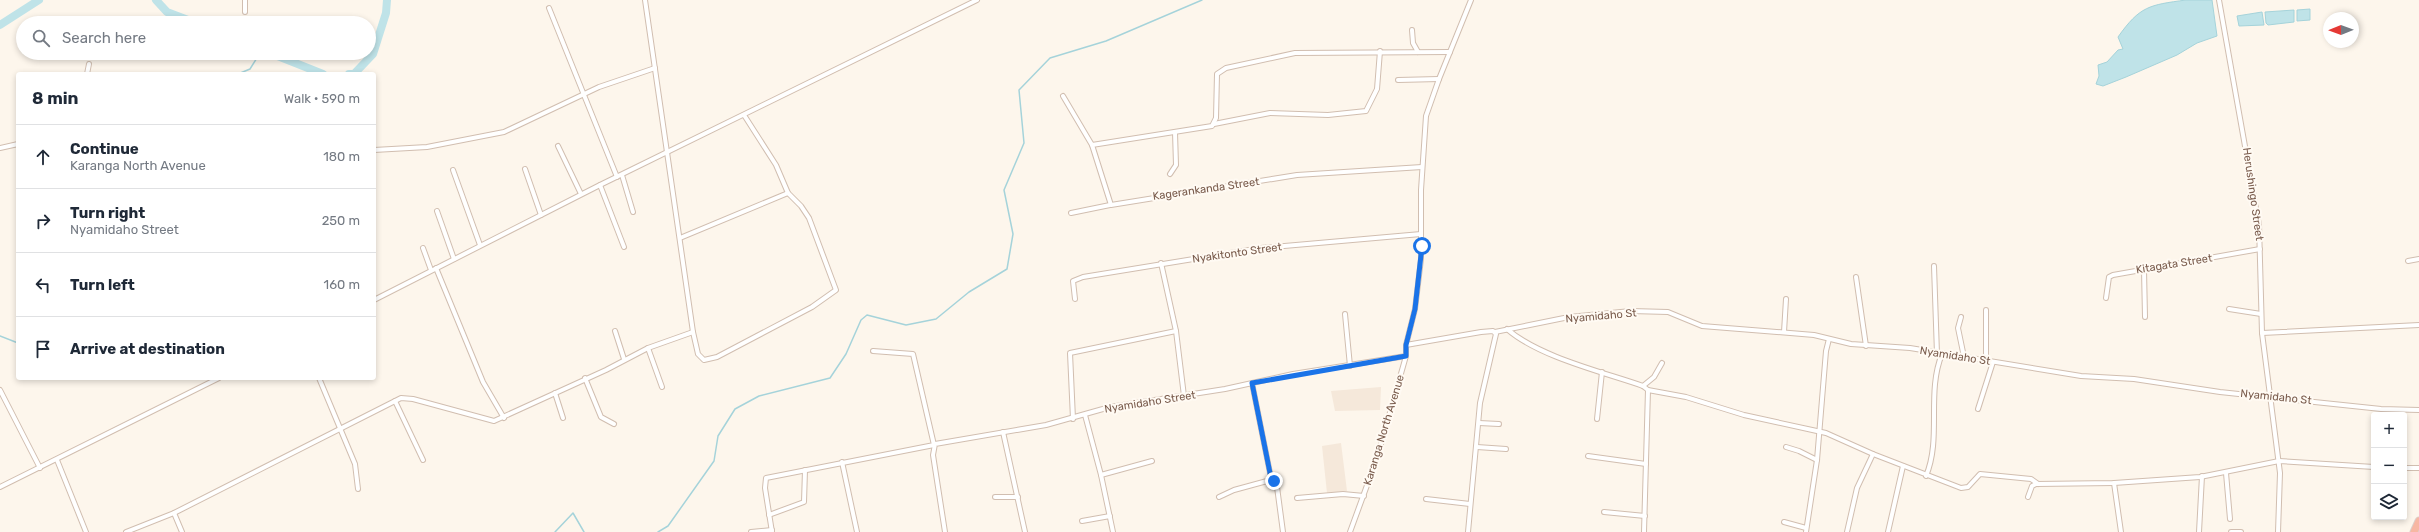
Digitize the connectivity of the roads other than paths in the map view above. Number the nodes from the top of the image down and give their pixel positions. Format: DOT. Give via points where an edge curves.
graph roads {
  1 [pos="245,0"];
  2 [pos="645,0"];
  3 [pos="977,0"];
  4 [pos="1471,0"];
  5 [pos="2219,0"];
  6 [pos="549,8"];
  7 [pos="245,12"];
  8 [pos="1412,30"];
  9 [pos="1380,51"];
  10 [pos="1418,52"];
  11 [pos="1450,52"];
  12 [pos="89,64"];
  13 [pos="655,68"];
  14 [pos="87,72"];
  15 [pos="1439,79"];
  16 [pos="1398,80"];
  17 [pos="582,94"];
  18 [pos="1063,96"];
  19 [pos="744,115"];
  20 [pos="1214,124"];
  21 [pos="1175,132"];
  22 [pos="16,144"];
  23 [pos="1092,145"];
  24 [pos="558,146"];
  25 [pos="0,148"];
  26 [pos="376,150"];
  27 [pos="668,153"];
  28 [pos="1422,167"];
  29 [pos="525,169"];
  30 [pos="453,170"];
  31 [pos="1170,174"];
  32 [pos="622,175"];
  33 [pos="617,177"];
  34 [pos="600,185"];
  35 [pos="581,194"];
  36 [pos="788,194"];
  37 [pos="1110,205"];
  38 [pos="437,211"];
  39 [pos="633,212"];
  40 [pos="1071,213"];
  41 [pos="541,216"];
  42 [pos="1421,234"];
  43 [pos="680,238"];
  44 [pos="480,245"];
  45 [pos="624,247"];
  46 [pos="423,248"];
  47 [pos="2260,249"];
  48 [pos="454,259"];
  49 [pos="2419,259"];
  50 [pos="2408,261"];
  51 [pos="1162,263"];
  52 [pos="1934,266"];
  53 [pos="436,268"];
  54 [pos="431,270"];
  55 [pos="2144,270"];
  56 [pos="1856,277"];
  57 [pos="2106,298"];
  58 [pos="376,299"];
  59 [pos="1075,299"];
  60 [pos="1786,299"];
  61 [pos="1986,310"];
  62 [pos="2229,310"];
  63 [pos="1345,314"];
  64 [pos="2261,314"];
  65 [pos="1962,316"];
  66 [pos="2145,318"];
  67 [pos="2419,325"];
  68 [pos="1507,329"];
  69 [pos="615,331"];
  70 [pos="1176,331"];
  71 [pos="693,332"];
  72 [pos="1495,332"];
  73 [pos="1784,332"];
  74 [pos="2262,333"];
  75 [pos="1829,339"];
  76 [pos="1406,345"];
  77 [pos="1866,346"];
  78 [pos="648,348"];
  79 [pos="873,351"];
  80 [pos="1939,354"];
  81 [pos="1406,356"];
  82 [pos="1964,357"];
  83 [pos="624,359"];
  84 [pos="1986,360"];
  85 [pos="1993,362"];
  86 [pos="1662,363"];
  87 [pos="1350,366"];
  88 [pos="1602,372"];
  89 [pos="585,378"];
  90 [pos="215,380"];
  91 [pos="320,380"];
  92 [pos="1252,383"];
  93 [pos="662,386"];
  94 [pos="1643,386"];
  95 [pos="0,390"];
  96 [pos="1648,390"];
  97 [pos="555,393"];
  98 [pos="1184,396"];
  99 [pos="2271,396"];
  100 [pos="395,401"];
  101 [pos="1978,409"];
  102 [pos="2419,410"];
  103 [pos="1085,415"];
  104 [pos="504,418"];
  105 [pos="562,418"];
  106 [pos="1073,419"];
  107 [pos="1597,419"];
  108 [pos="1479,423"];
  109 [pos="614,424"];
  110 [pos="1499,424"];
  111 [pos="340,429"];
  112 [pos="1003,432"];
  113 [pos="1818,432"];
  114 [pos="934,445"];
  115 [pos="1477,447"];
  116 [pos="1786,447"];
  117 [pos="1506,449"];
  118 [pos="1873,454"];
  119 [pos="1588,456"];
  120 [pos="56,460"];
  121 [pos="423,460"];
  122 [pos="1817,460"];
  123 [pos="2279,461"];
  124 [pos="842,462"];
  125 [pos="1152,462"];
  126 [pos="1646,464"];
  127 [pos="1903,466"];
  128 [pos="2371,467"];
  129 [pos="40,468"];
  130 [pos="2407,468"];
  131 [pos="2419,468"];
  132 [pos="805,470"];
  133 [pos="2226,473"];
  134 [pos="1101,475"];
  135 [pos="1926,476"];
  136 [pos="2202,476"];
  137 [pos="1271,478"];
  138 [pos="2114,483"];
  139 [pos="2038,484"];
  140 [pos="0,487"];
  141 [pos="358,489"];
  142 [pos="1364,496"];
  143 [pos="995,497"];
  144 [pos="1018,497"];
  145 [pos="1219,497"];
  146 [pos="2028,497"];
  147 [pos="1297,498"];
  148 [pos="1426,499"];
  149 [pos="1470,504"];
  150 [pos="1604,512"];
  151 [pos="174,513"];
  152 [pos="769,515"];
  153 [pos="1110,516"];
  154 [pos="1645,516"];
  155 [pos="2230,519"];
  156 [pos="1082,521"];
  157 [pos="2419,521"];
  158 [pos="1784,522"];
  159 [pos="2200,526"];
  160 [pos="1806,530"];
  161 [pos="772,531"];
  162 [pos="86,532"];
  163 [pos="126,532"];
  164 [pos="182,532"];
  165 [pos="751,532"];
  166 [pos="857,532"];
  167 [pos="945,532"];
  168 [pos="1026,532"];
  169 [pos="1113,532"];
  170 [pos="1283,532"];
  171 [pos="1350,532"];
  172 [pos="1468,532"];
  173 [pos="1644,532"];
  174 [pos="1847,532"];
  175 [pos="1888,532"];
  176 [pos="2121,532"];
  177 [pos="2199,532"];
  178 [pos="2203,532"];
  179 [pos="2231,532"];
  180 [pos="2241,532"];
  181 [pos="2278,532"];
  182 [pos="2414,532"];
  1 -- 7 [label="street"];
  2 -- 13 [label="street"];
  3 -- 19 [label="street"];
  4 -- 11 [label="street, Karanga North Avenue"];
  5 -- 47 [label="street, Herushingo Street" via="2257,209"];
  6 -- 17 [label="street"];
  8 -- 10 [label="street" via="1413,43"];
  9 -- 10 [label="street"];
  9 -- 20 [label="street" via="1376,89 1366,111 1328,115 1270,113"];
  9 -- 20 [label="street" via="1295,53 1222,69 1216,79"];
  10 -- 11 [label="street"];
  11 -- 15 [label="street, Karanga North Avenue"];
  12 -- 14 [label="street"];
  13 -- 17 [label="street"];
  13 -- 27 [label="street"];
  15 -- 16 [label="street"];
  15 -- 28 [label="street, Karanga North Avenue" via="1426,116"];
  17 -- 26 [label="street" via="504,132 427,147"];
  17 -- 33 [label="street"];
  18 -- 23 [label="street"];
  19 -- 27 [label="street"];
  19 -- 36 [label="street" via="776,165"];
  20 -- 21 [label="street"];
  21 -- 23 [label="street"];
  21 -- 31 [label="street" via="1176,165"];
  22 -- 25 [label="street"];
  23 -- 37 [label="street"];
  24 -- 35 [label="street"];
  27 -- 32 [label="street"];
  27 -- 43 [label="street"];
  28 -- 37 [label="street, Kagerankanda Street" via="1297,175"];
  28 -- 42 [label="street, Karanga North Avenue"];
  29 -- 41 [label="street"];
  30 -- 44 [label="street"];
  32 -- 33 [label="street"];
  32 -- 39 [label="street"];
  33 -- 34 [label="street"];
  34 -- 35 [label="street"];
  34 -- 45 [label="street"];
  35 -- 41 [label="street"];
  36 -- 43 [label="street"];
  36 -- 71 [label="street" via="809,218 835,292 812,307 713,359 704,360 699,356"];
  37 -- 40 [label="street, Kagerankanda Street"];
  38 -- 48 [label="street"];
  41 -- 44 [label="street"];
  42 -- 51 [label="street, Nyakitonto Street" via="1261,248"];
  42 -- 76 [label="street, Karanga North Avenue" via="1415,309"];
  43 -- 71 [label="street"];
  44 -- 48 [label="street"];
  46 -- 54 [label="street"];
  47 -- 55 [label="street, Kitagata Street"];
  47 -- 64 [label="street, Herushingo Street"];
  48 -- 53 [label="street"];
  49 -- 50 [label="street"];
  51 -- 59 [label="street, Nyakitonto Street" via="1075,280"];
  51 -- 70 [label="street"];
  52 -- 80 [label="street"];
  53 -- 54 [label="street"];
  53 -- 104 [label="street" via="482,382"];
  54 -- 58 [label="street"];
  55 -- 57 [label="street, Kitagata Street" via="2109,277"];
  55 -- 66 [label="street"];
  56 -- 77 [label="street"];
  60 -- 73 [label="street"];
  61 -- 84 [label="street"];
  62 -- 64 [label="street"];
  63 -- 87 [label="street"];
  64 -- 74 [label="street, Herushingo Street"];
  65 -- 82 [label="street" via="1958,328"];
  67 -- 74 [label="street"];
  68 -- 72 [label="street, Nyamidaho St"];
  68 -- 73 [label="street, Nyamidaho St" via="1569,317 1631,311 1672,312 1702,326"];
  68 -- 88 [label="street" via="1543,350"];
  69 -- 83 [label="street"];
  70 -- 98 [label="street"];
  70 -- 106 [label="street" via="1070,353"];
  71 -- 78 [label="street"];
  72 -- 76 [label="street, Nyamidaho St" via="1473,333"];
  72 -- 108 [label="street" via="1496,340 1482,393"];
  73 -- 75 [label="street, Nyamidaho St"];
  74 -- 99 [label="street, Herushingo Street"];
  75 -- 77 [label="street, Nyamidaho St"];
  75 -- 113 [label="street"];
  76 -- 81 [label="street, Karanga North Avenue"];
  77 -- 80 [label="street, Nyamidaho St" via="1894,347"];
  78 -- 83 [label="street"];
  78 -- 93 [label="street"];
  79 -- 114 [label="street" via="913,354"];
  80 -- 82 [label="street, Nyamidaho St"];
  80 -- 135 [label="street" via="1931,461"];
  81 -- 87 [label="street, Nyamidaho Street"];
  81 -- 142 [label="street, Karanga North Avenue"];
  82 -- 84 [label="street, Nyamidaho St"];
  83 -- 89 [label="street"];
  84 -- 85 [label="street, Nyamidaho St"];
  85 -- 99 [label="street, Nyamidaho St" via="2081,376 2134,379 2220,392"];
  85 -- 101 [label="street"];
  86 -- 94 [label="street" via="1654,377"];
  87 -- 92 [label="street, Nyamidaho Street"];
  88 -- 94 [label="street"];
  88 -- 107 [label="street"];
  89 -- 97 [label="street"];
  89 -- 109 [label="street" via="601,417"];
  90 -- 120 [label="street"];
  91 -- 111 [label="street"];
  92 -- 98 [label="street, Nyamidaho Street"];
  92 -- 137 [label="street"];
  94 -- 96 [label="street"];
  95 -- 129 [label="street"];
  96 -- 113 [label="street" via="1686,397"];
  96 -- 126 [label="street"];
  97 -- 104 [label="street"];
  97 -- 105 [label="street"];
  98 -- 103 [label="street, Nyamidaho Street" via="1110,407"];
  99 -- 102 [label="street, Nyamidaho St" via="2380,409"];
  99 -- 123 [label="street, Herushingo Street"];
  100 -- 104 [label="street" via="413,399 492,421"];
  100 -- 111 [label="street"];
  100 -- 121 [label="street"];
  103 -- 106 [label="street, Nyamidaho Street"];
  103 -- 134 [label="street"];
  106 -- 112 [label="street, Nyamidaho Street"];
  108 -- 110 [label="street"];
  108 -- 115 [label="street"];
  111 -- 141 [label="street" via="357,470"];
  111 -- 151 [label="street"];
  112 -- 114 [label="street, Nyamidaho Street"];
  112 -- 144 [label="street"];
  113 -- 118 [label="street" via="1832,435"];
  113 -- 122 [label="street"];
  114 -- 124 [label="street, Nyamidaho Street"];
  114 -- 167 [label="street" via="935,470"];
  115 -- 117 [label="street"];
  115 -- 149 [label="street"];
  116 -- 122 [label="street"];
  118 -- 127 [label="street"];
  118 -- 174 [label="street" via="1857,488"];
  119 -- 126 [label="street"];
  120 -- 129 [label="street"];
  120 -- 162 [label="street"];
  122 -- 160 [label="street"];
  123 -- 128 [label="street"];
  123 -- 133 [label="street"];
  123 -- 181 [label="street, Herushingo Street" via="2281,487"];
  124 -- 132 [label="street, Nyamidaho Street"];
  124 -- 166 [label="street"];
  125 -- 134 [label="street"];
  126 -- 154 [label="street"];
  127 -- 135 [label="street"];
  127 -- 175 [label="street"];
  129 -- 140 [label="street"];
  130 -- 131 [label="street"];
  132 -- 152 [label="street" via="804,502"];
  132 -- 152 [label="street, Nyamidaho Street" via="770,476 765,480"];
  133 -- 136 [label="street"];
  133 -- 155 [label="street"];
  134 -- 153 [label="street"];
  135 -- 139 [label="street" via="1961,488 1968,487 1980,474 2031,479"];
  136 -- 138 [label="street"];
  136 -- 159 [label="street"];
  137 -- 145 [label="street"];
  137 -- 170 [label="street" via="1277,487"];
  138 -- 139 [label="street"];
  138 -- 176 [label="street"];
  139 -- 146 [label="street" via="2032,486"];
  142 -- 147 [label="street" via="1338,494"];
  142 -- 171 [label="street, Karanga North Avenue"];
  143 -- 144 [label="street"];
  144 -- 168 [label="street"];
  148 -- 149 [label="street"];
  149 -- 172 [label="street"];
  150 -- 154 [label="street"];
  151 -- 163 [label="street"];
  151 -- 164 [label="street"];
  152 -- 161 [label="street"];
  153 -- 156 [label="street"];
  153 -- 169 [label="street"];
  154 -- 173 [label="street"];
  157 -- 182 [label="highway"];
  158 -- 160 [label="street"];
  159 -- 177 [label="street"];
  159 -- 178 [label="street"];
  161 -- 165 [label="street"];
  179 -- 180 [label="street"];
}
